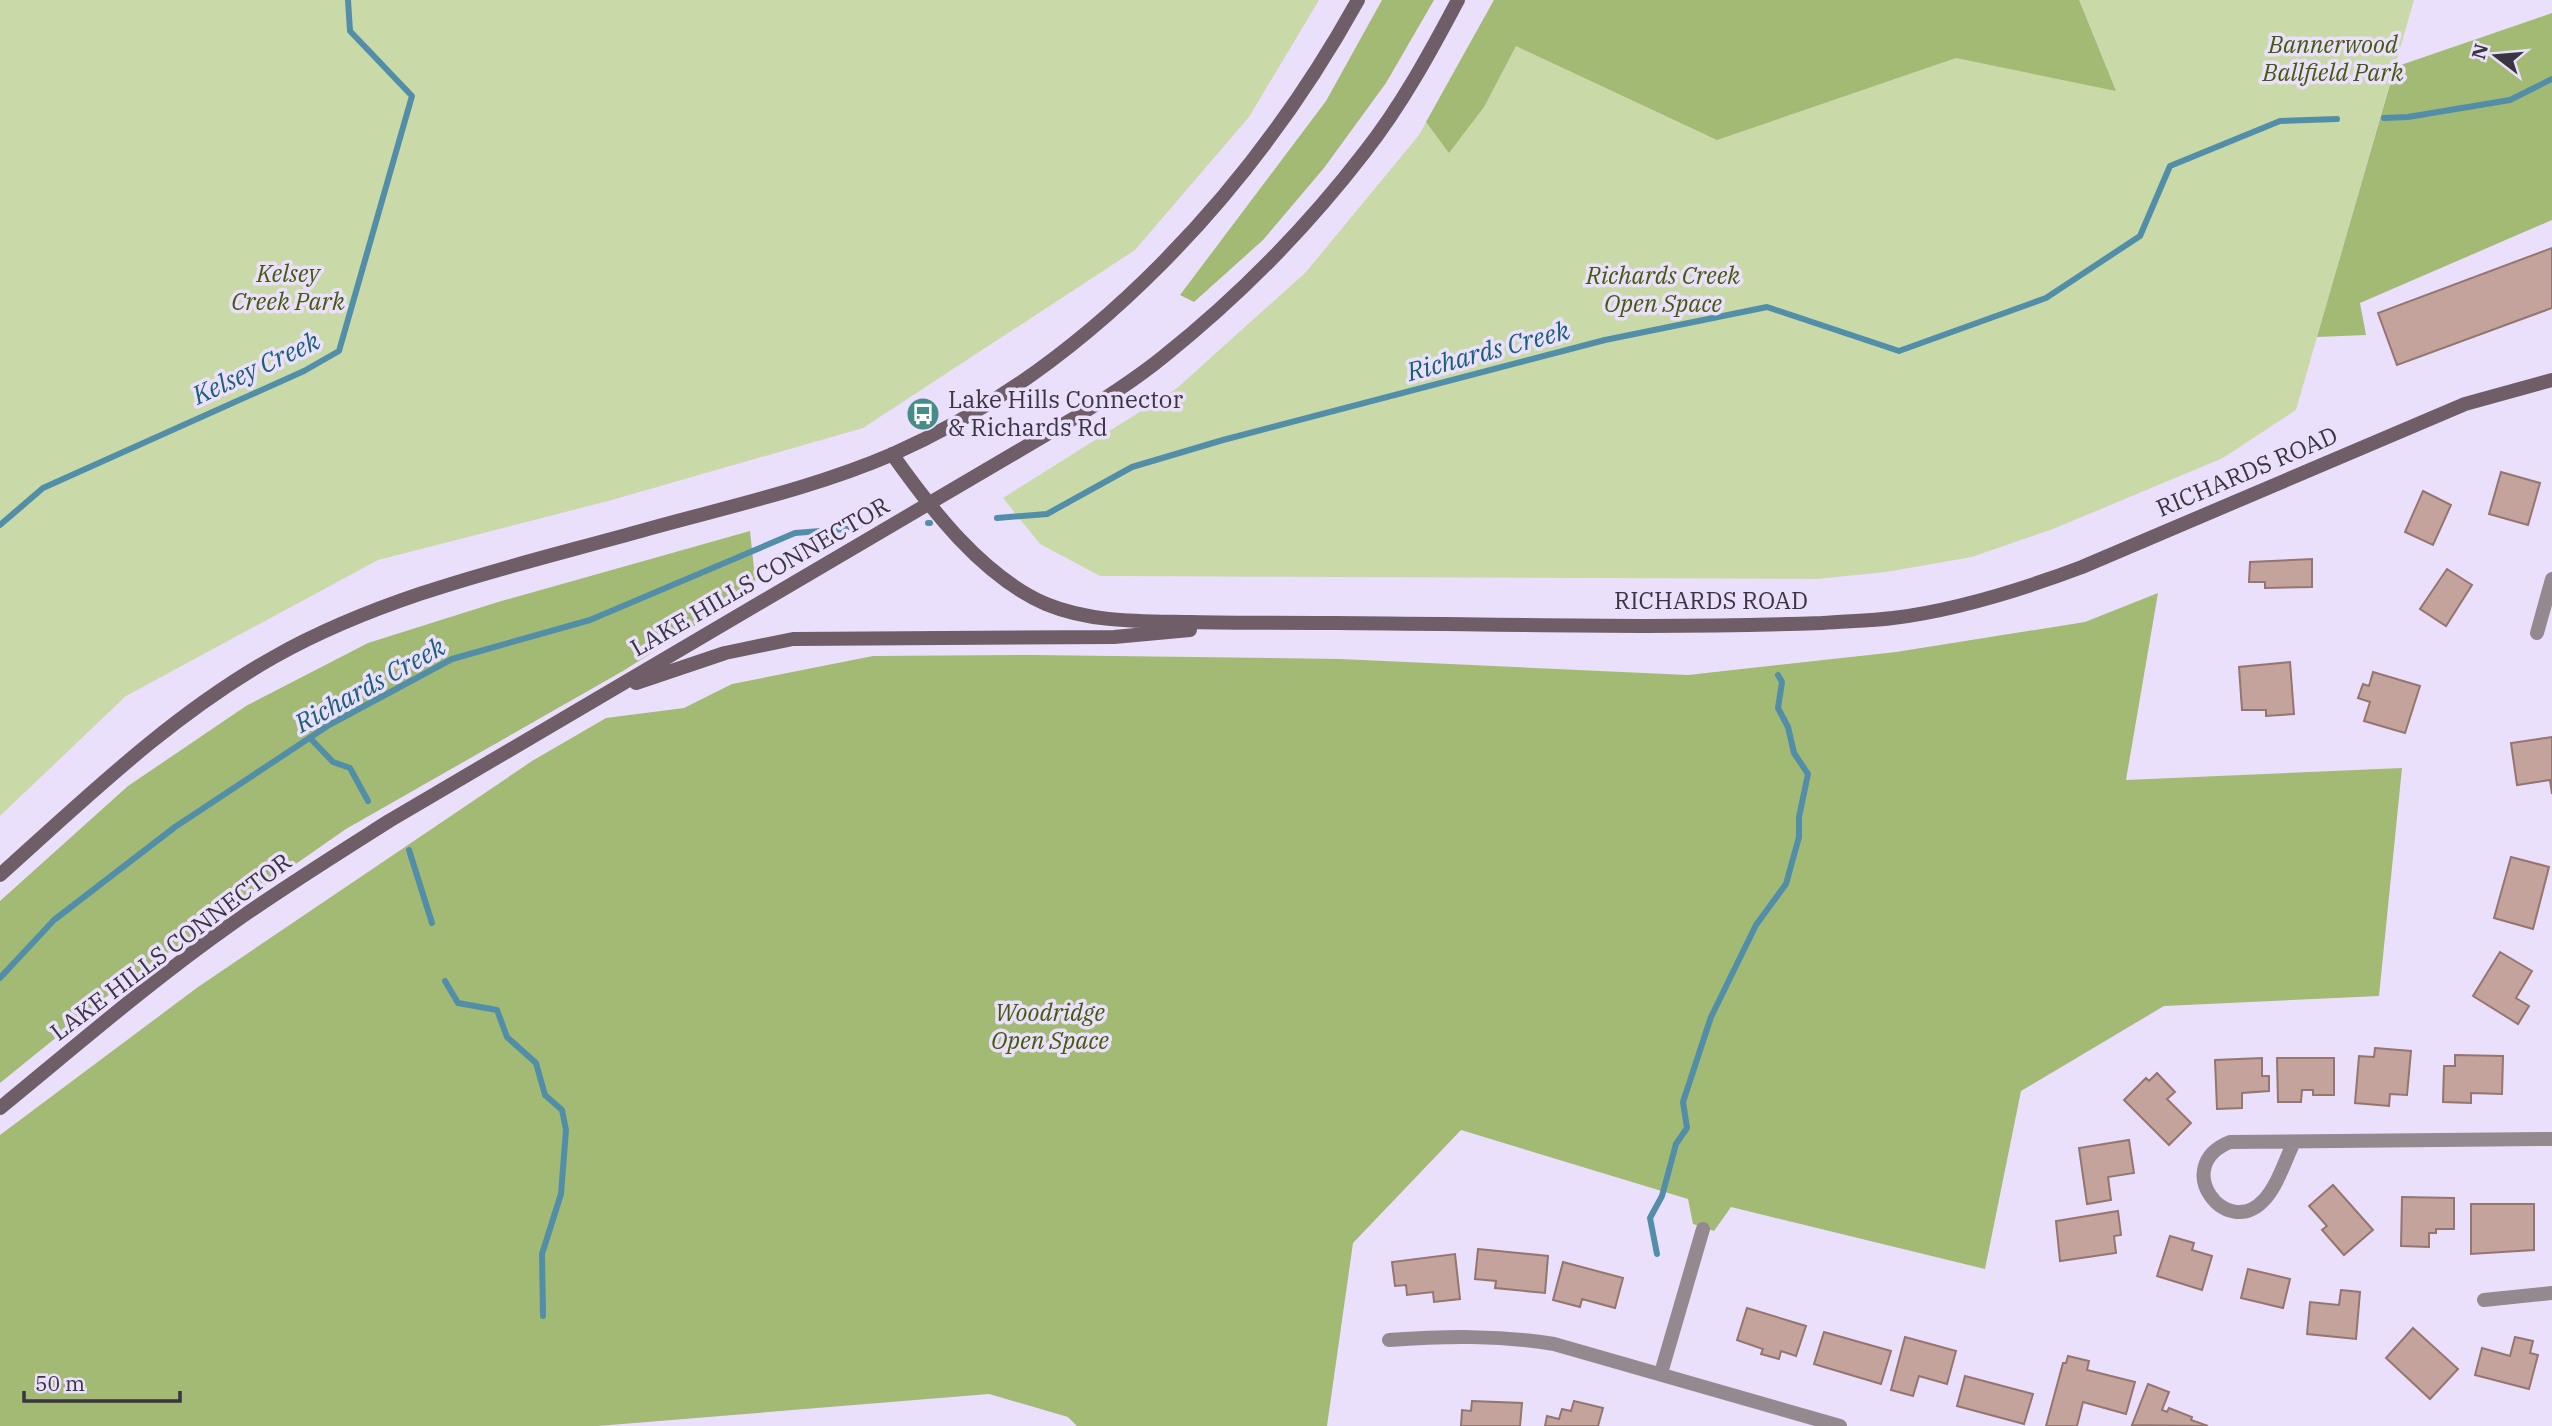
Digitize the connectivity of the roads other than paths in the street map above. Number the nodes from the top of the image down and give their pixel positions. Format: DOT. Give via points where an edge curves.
graph roads {
  1 [pos="1358,0"];
  2 [pos="1458,0"];
  3 [pos="2552,380"];
  4 [pos="892,454"];
  5 [pos="930,504"];
  6 [pos="2552,579"];
  7 [pos="1265,623"];
  8 [pos="2537,633"];
  9 [pos="605,694"];
  10 [pos="0,875"];
  11 [pos="0,1108"];
  12 [pos="2552,1139"];
  13 [pos="2294,1142"];
  14 [pos="1703,1229"];
  15 [pos="2552,1293"];
  16 [pos="2484,1300"];
  17 [pos="1389,1340"];
  18 [pos="1661,1373"];
  19 [pos="1840,1426"];
  1 -- 4 [label="main road, LAKE HILLS CONNECTOR" via="1335,42 1258,154 1181,244 1039,369 964,417"];
  2 -- 5 [label="main road, LAKE HILLS CONNECTOR" via="1421,68 1364,153 1268,262 1207,321 1076,417"];
  3 -- 7 [label="main road, RICHARDS ROAD" via="2465,404 2051,579 1995,597 1894,618 1778,625"];
  4 -- 5 [label="main road, RICHARDS ROAD"];
  4 -- 10 [label="main road, LAKE HILLS CONNECTOR" via="793,488 462,581 311,640 275,657 192,711 122,765"];
  5 -- 7 [label="main road, RICHARDS ROAD" via="980,560 1046,604 1115,621"];
  5 -- 9 [label="main road, LAKE HILLS CONNECTOR"];
  6 -- 8 [label="street"];
  7 -- 9 [label="main road" via="1114,637 793,639 725,653"];
  9 -- 11 [label="main road, LAKE HILLS CONNECTOR" via="298,878 144,991"];
  12 -- 13 [label="street"];
  13 -- 13 [label="street" via="2221,1145 2205,1166 2207,1192 2228,1210 2255,1207 2268,1196"];
  14 -- 18 [label="street"];
  15 -- 16 [label="street"];
  17 -- 18 [label="street" via="1443,1336 1521,1339"];
  18 -- 19 [label="street"];
}
